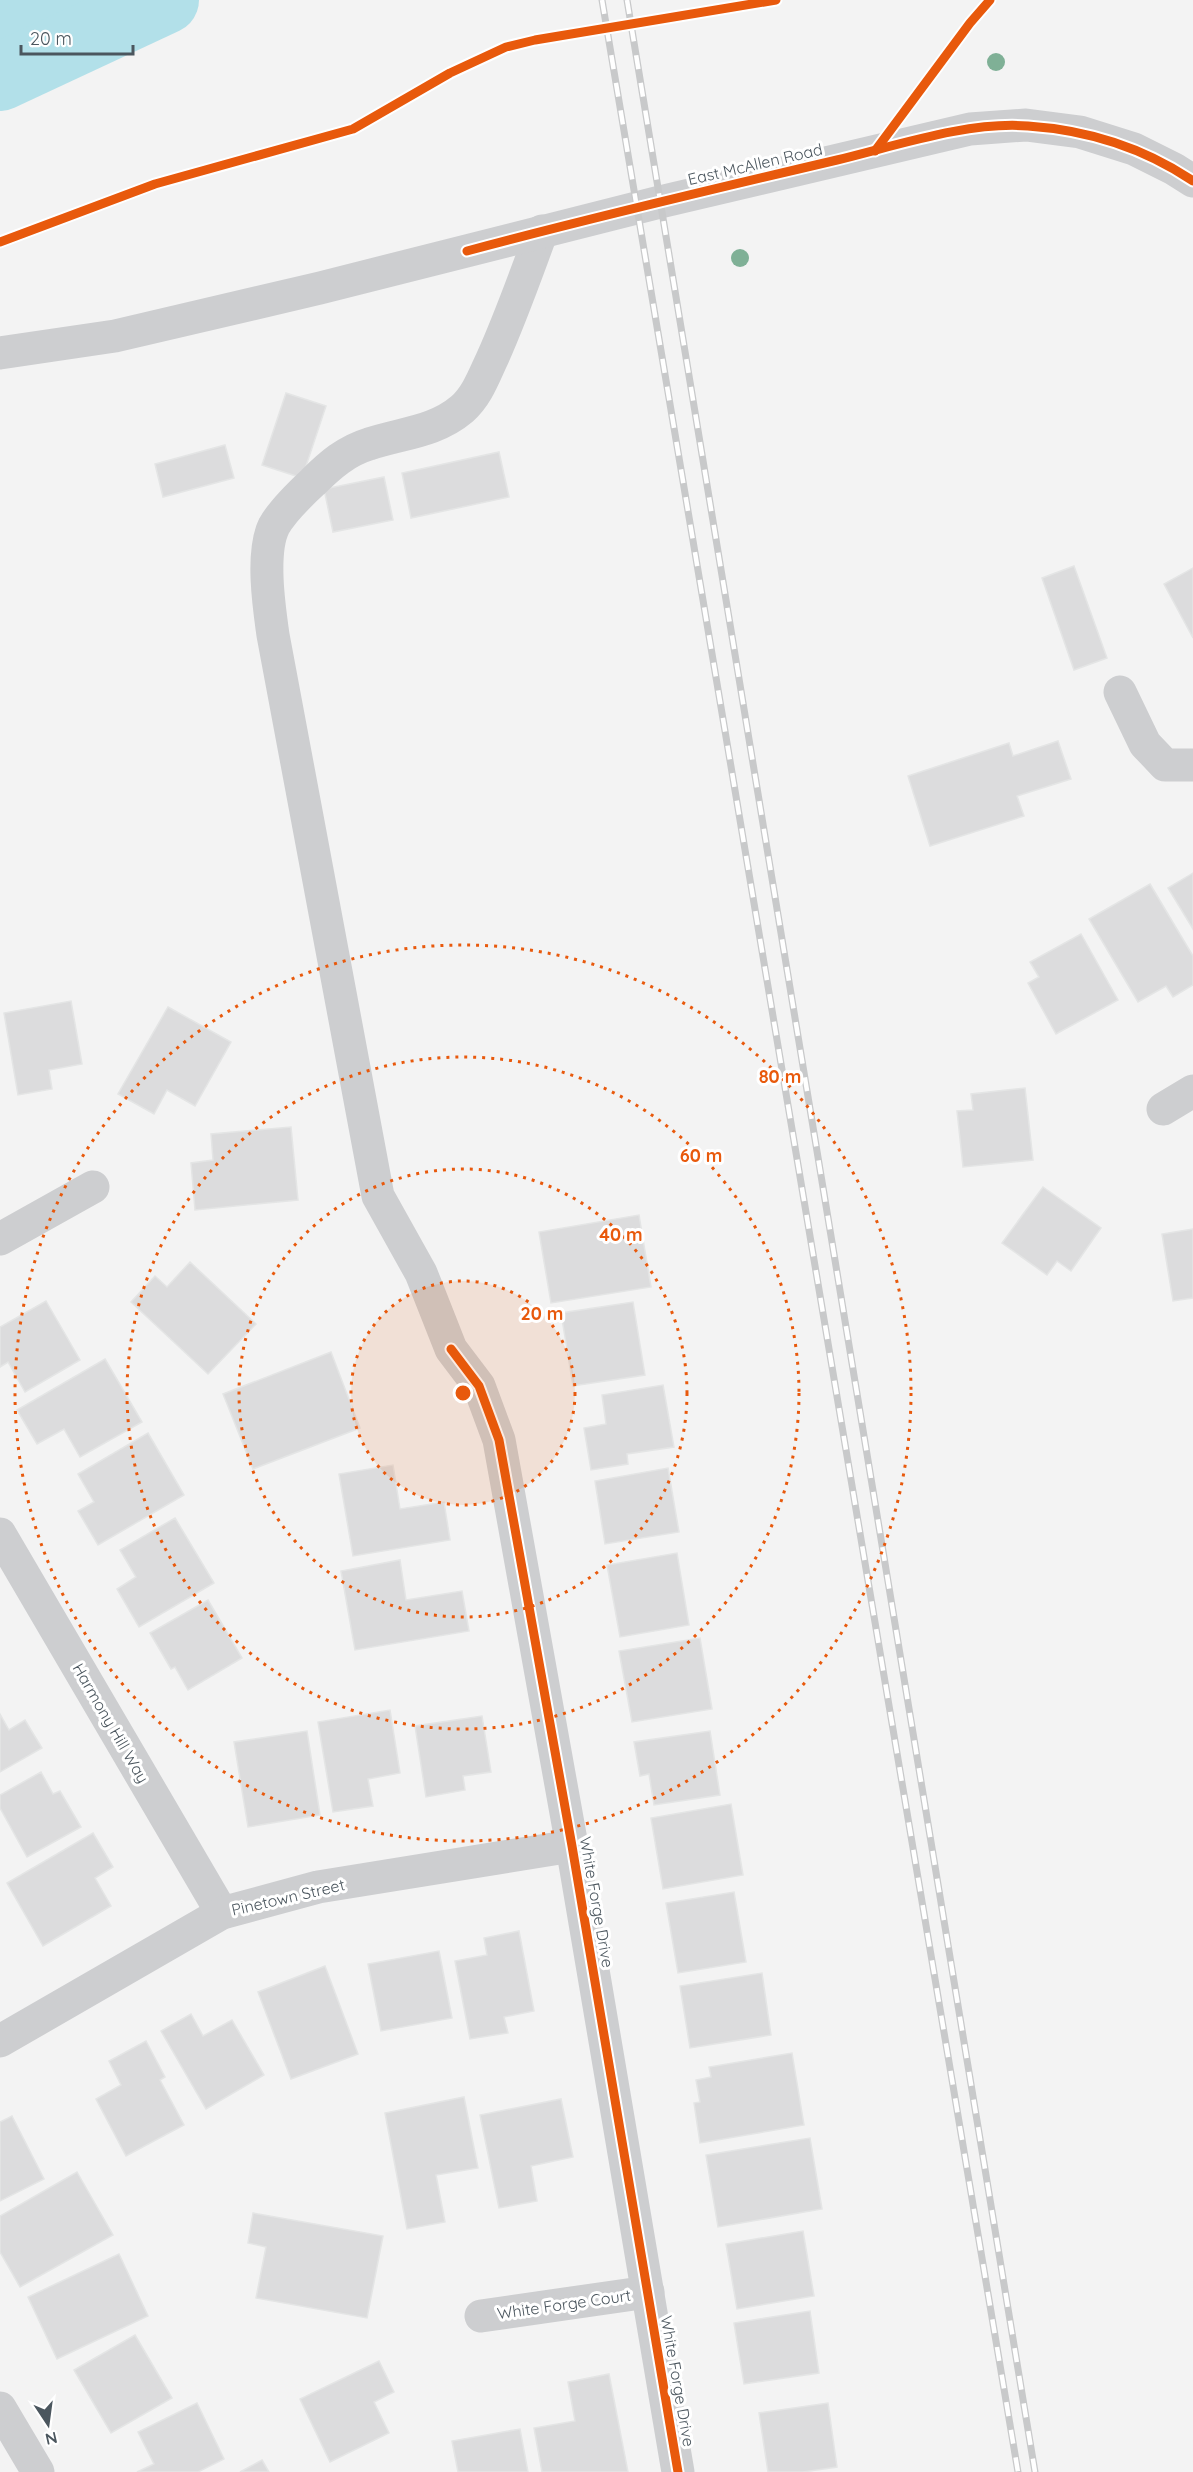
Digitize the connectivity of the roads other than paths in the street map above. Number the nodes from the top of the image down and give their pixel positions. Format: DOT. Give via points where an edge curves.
graph roads {
  1 [pos="1193,181"];
  2 [pos="542,231"];
  3 [pos="0,353"];
  4 [pos="1120,692"];
  5 [pos="1193,765"];
  6 [pos="1193,1090"];
  7 [pos="1163,1108"];
  8 [pos="93,1187"];
  9 [pos="0,1239"];
  10 [pos="0,1534"];
  11 [pos="572,1846"];
  12 [pos="222,1913"];
  13 [pos="0,2041"];
  14 [pos="648,2292"];
  15 [pos="481,2316"];
  16 [pos="0,2408"];
  17 [pos="38,2472"];
  18 [pos="678,2472"];
  1 -- 2 [label="street, East McAllen Road" via="1134,148 1080,132 1026,125 970,129"];
  2 -- 3 [label="street, East McAllen Road" via="115,336"];
  2 -- 11 [label="street, White Forge Drive" via="512,316 478,390 464,408 425,430 368,444 342,456 299,496 274,527 267,586 378,1197 421,1274 451,1349 479,1386 499,1440"];
  4 -- 5 [label="street" via="1145,744 1165,765"];
  6 -- 7 [label="street"];
  8 -- 9 [label="street"];
  10 -- 12 [label="street, Harmony Hill Way"];
  11 -- 12 [label="street, Pinetown Street" via="318,1887"];
  11 -- 14 [label="street, White Forge Drive"];
  12 -- 13 [label="street, Pinetown Street"];
  14 -- 15 [label="street, White Forge Court"];
  14 -- 18 [label="street, White Forge Drive"];
  16 -- 17 [label="street"];
}
